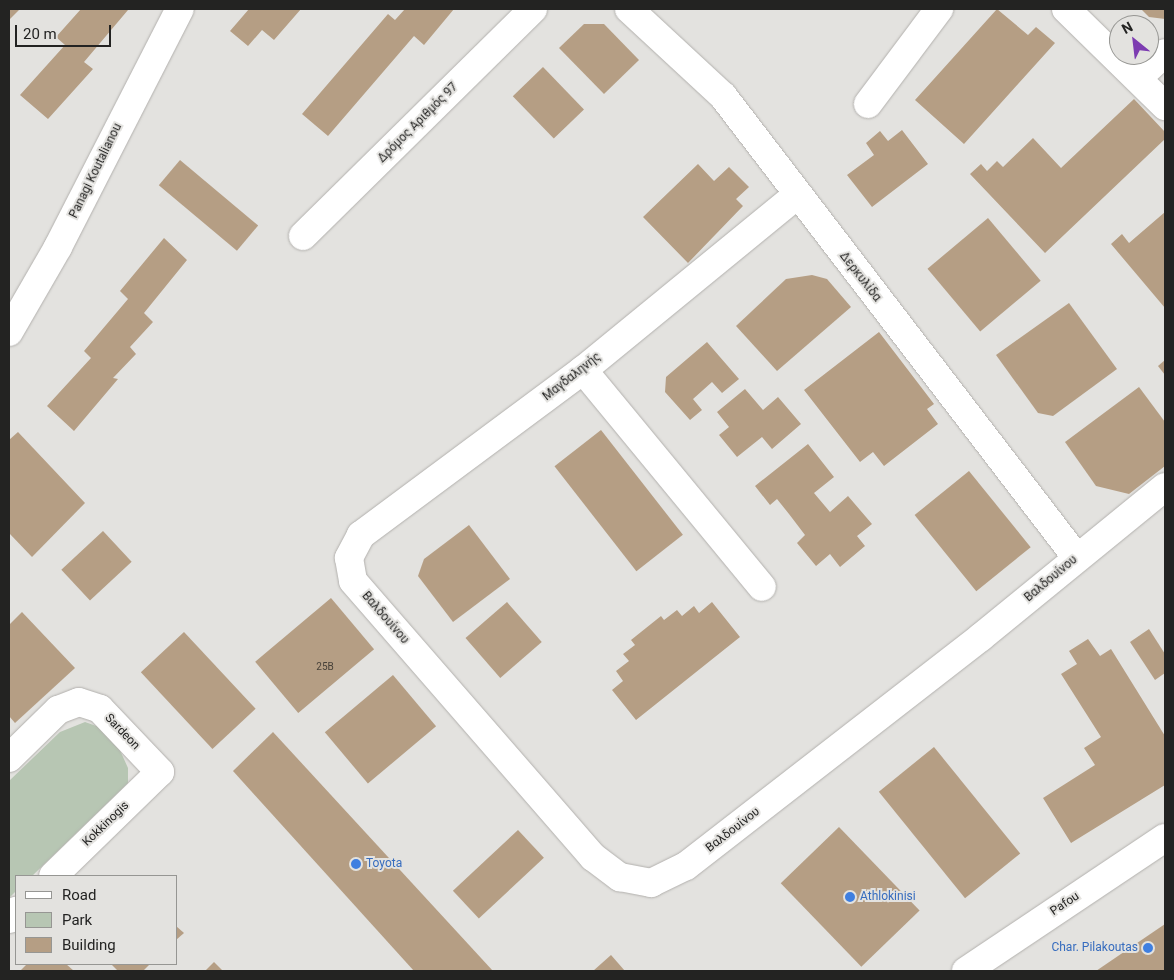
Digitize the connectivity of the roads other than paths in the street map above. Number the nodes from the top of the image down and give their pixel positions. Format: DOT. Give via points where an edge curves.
graph roads {
  1 [pos="180,9"];
  2 [pos="533,9"];
  3 [pos="629,9"];
  4 [pos="939,9"];
  5 [pos="1066,9"];
  6 [pos="1165,53"];
  7 [pos="1139,77"];
  8 [pos="868,104"];
  9 [pos="1165,106"];
  10 [pos="797,196"];
  11 [pos="303,236"];
  12 [pos="9,332"];
  13 [pos="583,370"];
  14 [pos="1165,487"];
  15 [pos="349,558"];
  16 [pos="1077,558"];
  17 [pos="762,588"];
  18 [pos="9,758"];
  19 [pos="160,772"];
  20 [pos="1165,838"];
  21 [pos="54,875"];
  22 [pos="966,971"];
  1 -- 12 [label="street, Panagi Koutalianou" via="58,247"];
  2 -- 11 [label="street, Δρόμος Αριθμός 97"];
  3 -- 10 [label="street, Δερκυλίδα" via="723,96"];
  4 -- 8 [label="street"];
  5 -- 7 [label="street"];
  6 -- 7 [label="street"];
  7 -- 9 [label="street"];
  10 -- 13 [label="street, Μαγδαληνής"];
  10 -- 16 [label="street, Δερκυλίδα"];
  13 -- 15 [label="street, Μαγδαληνής" via="361,535"];
  13 -- 17 [label="street"];
  14 -- 16 [label="street, Βαλδουίνου"];
  15 -- 16 [label="street, Βαλδουίνου" via="353,581 593,857 620,877 651,883 694,860 982,637"];
  18 -- 19 [label="street, Sardeon" via="58,710 79,702 100,709"];
  19 -- 21 [label="street, Kokkinogis"];
  20 -- 22 [label="street, Pafou"];
}
